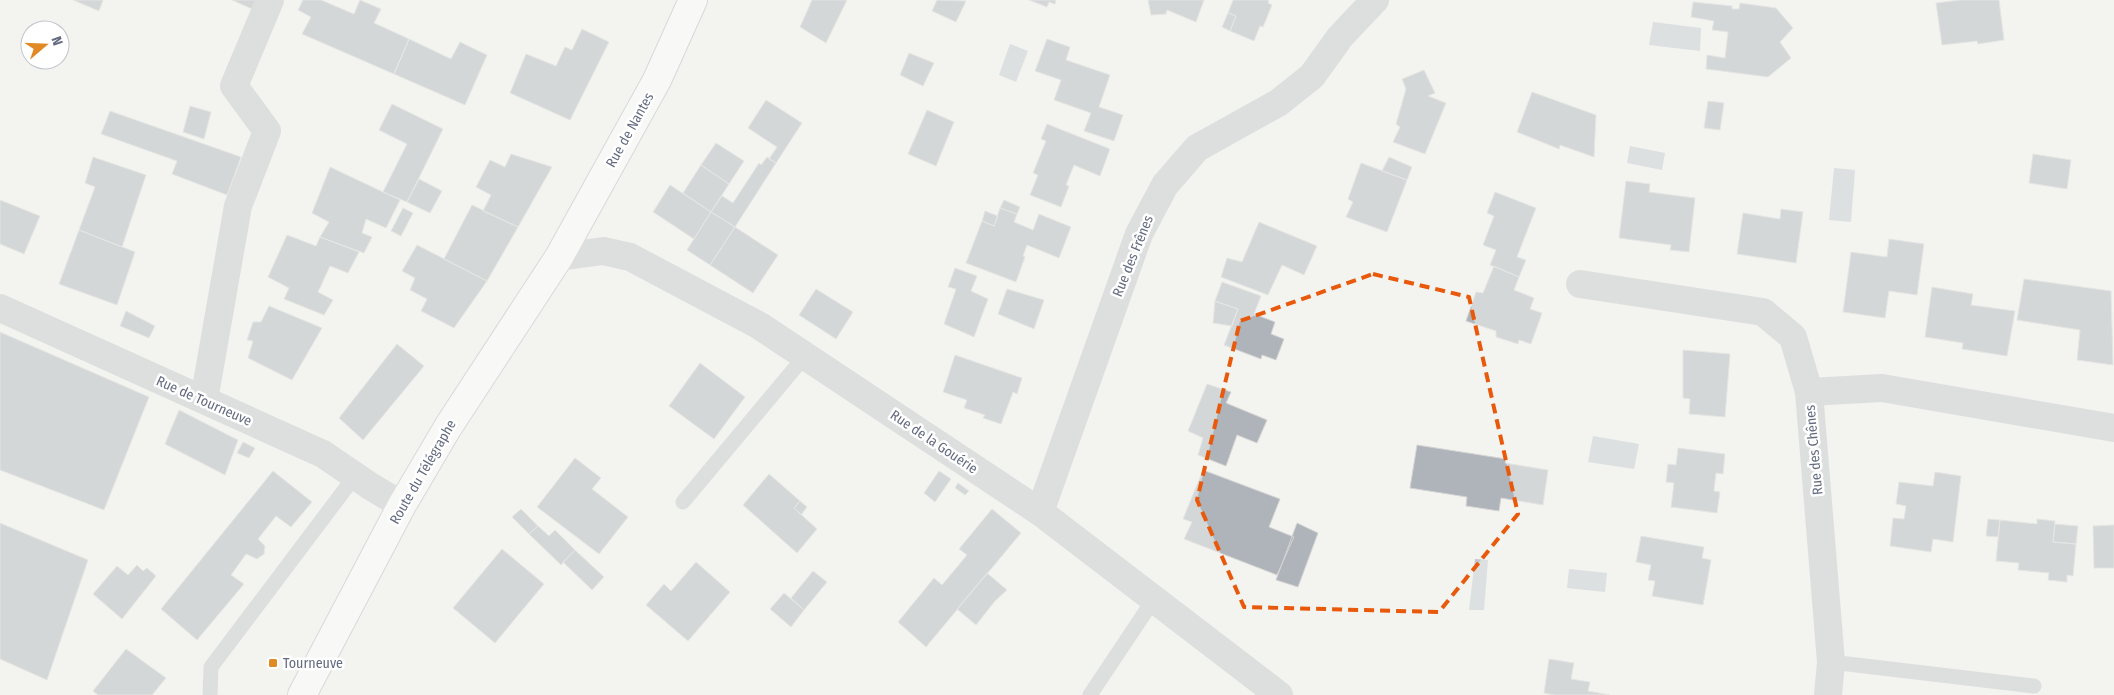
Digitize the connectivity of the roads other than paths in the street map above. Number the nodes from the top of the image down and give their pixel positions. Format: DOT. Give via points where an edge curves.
graph roads {
  1 [pos="270,0"];
  2 [pos="693,0"];
  3 [pos="1375,0"];
  4 [pos="559,257"];
  5 [pos="1580,284"];
  6 [pos="0,308"];
  7 [pos="804,356"];
  8 [pos="1809,392"];
  9 [pos="204,400"];
  10 [pos="2114,428"];
  11 [pos="354,476"];
  12 [pos="683,502"];
  13 [pos="402,504"];
  14 [pos="1040,512"];
  15 [pos="1154,599"];
  16 [pos="1831,662"];
  17 [pos="2034,686"];
  18 [pos="210,695"];
  19 [pos="302,695"];
  20 [pos="1090,695"];
  21 [pos="1279,695"];
  22 [pos="1828,695"];
  1 -- 9 [label="street" via="234,86 266,131 238,206"];
  2 -- 4 [label="main road, Rue de Nantes" via="658,80"];
  3 -- 14 [label="street, Rue des Frênes" via="1340,37 1312,76 1278,103 1197,148 1165,185 1139,234"];
  4 -- 7 [label="street, Rue de la Gouérie" via="603,251 630,257 760,326"];
  4 -- 13 [label="main road, Route du Télégraphe"];
  5 -- 8 [label="street" via="1763,312 1793,337"];
  6 -- 9 [label="street, Rue de Tourneuve"];
  7 -- 12 [label="lane"];
  7 -- 14 [label="street, Rue de la Gouérie"];
  8 -- 10 [label="street, Rue des Chênes" via="1882,388"];
  8 -- 16 [label="street, Rue des Chênes"];
  9 -- 11 [label="street, Rue de Tourneuve" via="323,454"];
  11 -- 13 [label="street, Rue de Tourneuve"];
  11 -- 18 [label="lane" via="211,667"];
  13 -- 19 [label="main road, Route du Télégraphe"];
  14 -- 15 [label="street, Rue de la Gouérie"];
  15 -- 20 [label="lane"];
  15 -- 21 [label="street, Rue de la Gouérie"];
  16 -- 17 [label="lane"];
  16 -- 22 [label="street, Rue des Chênes"];
}
